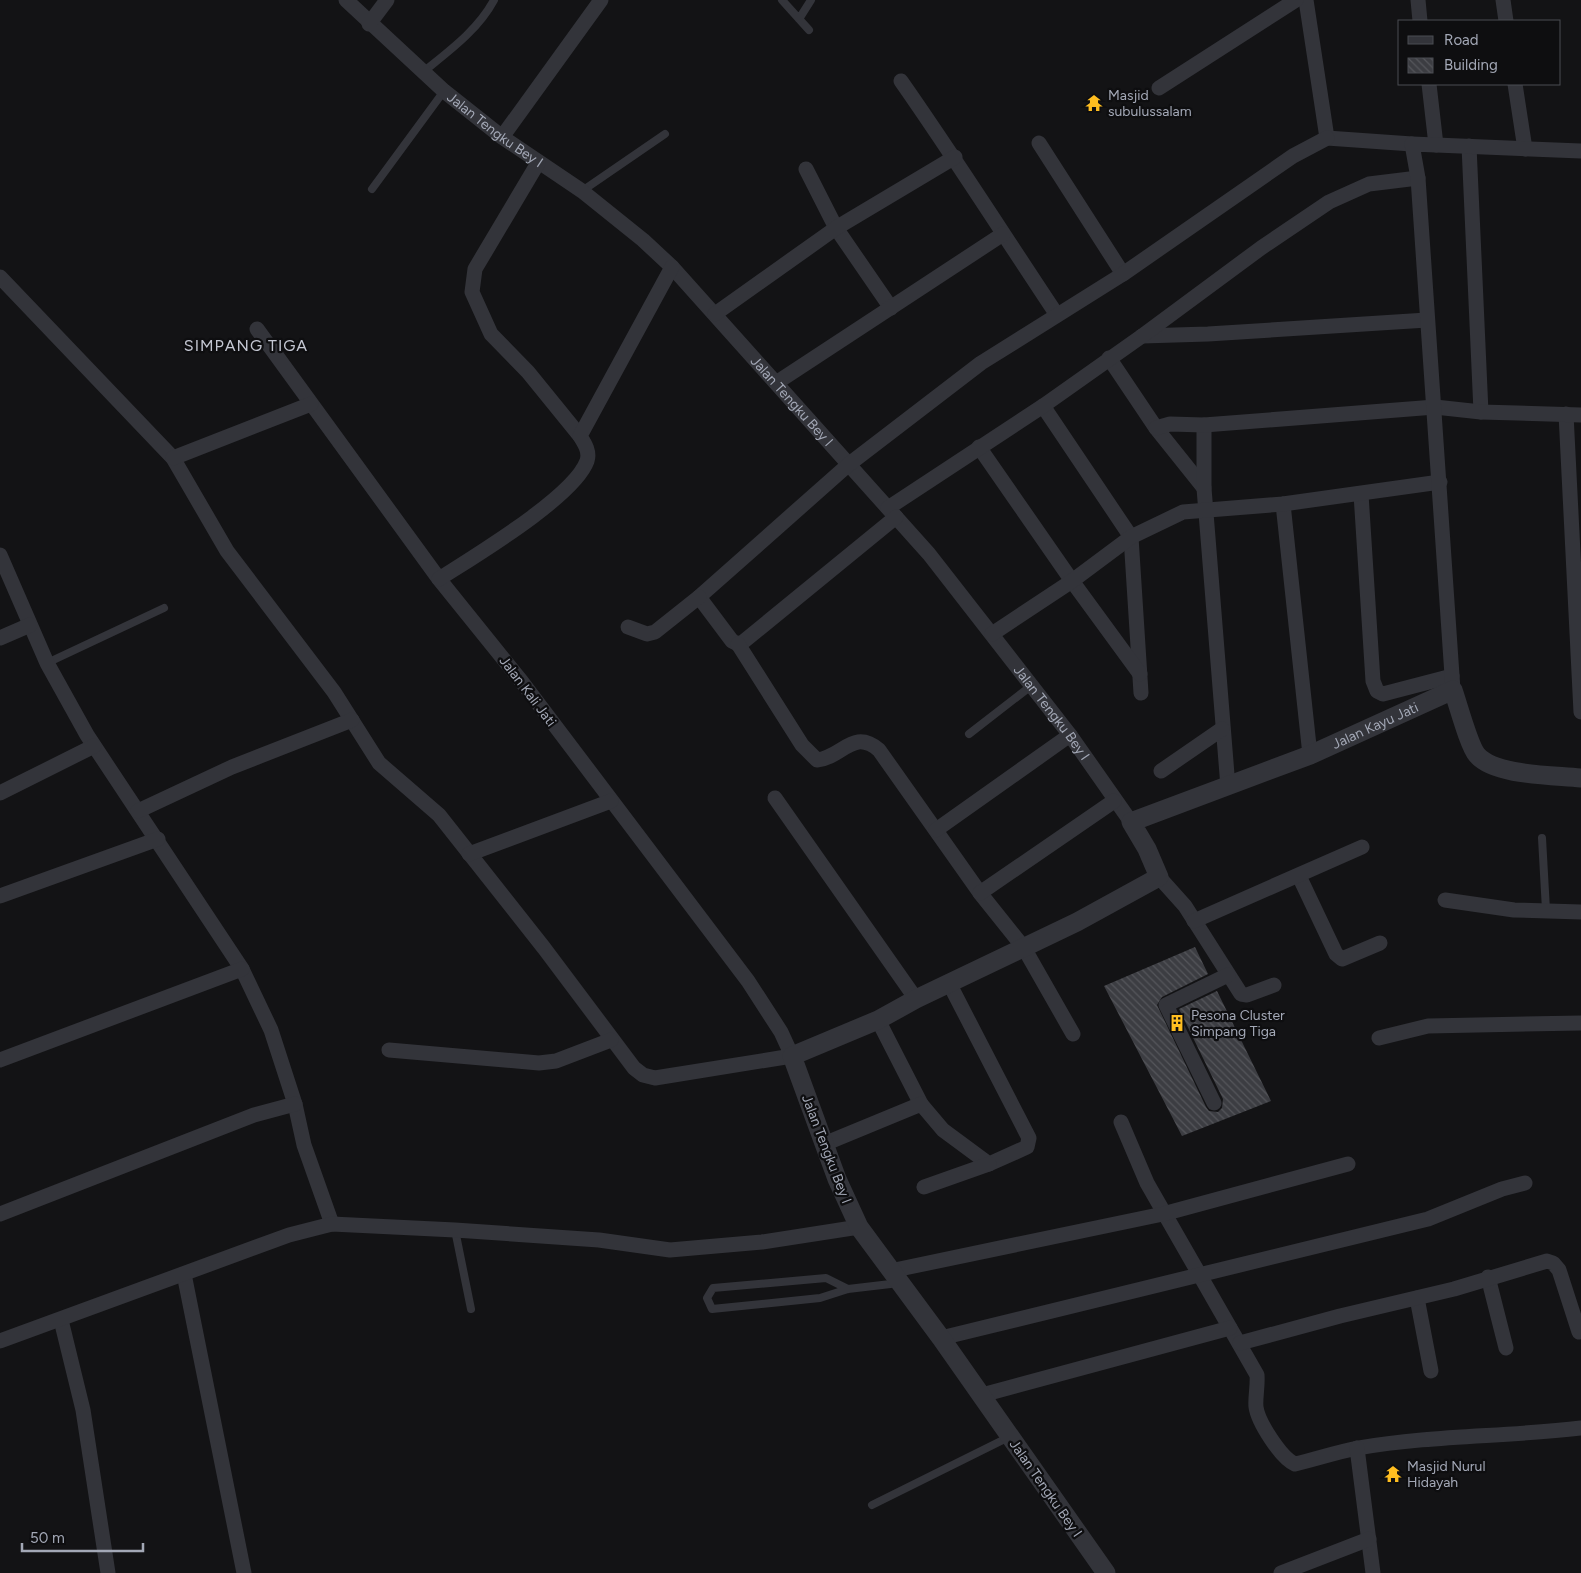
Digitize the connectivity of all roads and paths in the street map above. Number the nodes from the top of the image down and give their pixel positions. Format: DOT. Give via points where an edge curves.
graph roads {
  1 [pos="346,0"];
  2 [pos="387,0"];
  3 [pos="494,0"];
  4 [pos="601,0"];
  5 [pos="782,0"];
  6 [pos="811,0"];
  7 [pos="1296,0"];
  8 [pos="1306,0"];
  9 [pos="1418,0"];
  10 [pos="1502,0"];
  11 [pos="799,18"];
  12 [pos="1420,20"];
  13 [pos="1506,20"];
  14 [pos="369,24"];
  15 [pos="809,30"];
  16 [pos="424,72"];
  17 [pos="901,81"];
  18 [pos="1428,85"];
  19 [pos="1515,85"];
  20 [pos="1159,88"];
  21 [pos="444,91"];
  22 [pos="665,134"];
  23 [pos="502,137"];
  24 [pos="1326,138"];
  25 [pos="1038,142"];
  26 [pos="1412,144"];
  27 [pos="1436,144"];
  28 [pos="1469,146"];
  29 [pos="1525,149"];
  30 [pos="1581,151"];
  31 [pos="955,157"];
  32 [pos="538,163"];
  33 [pos="806,169"];
  34 [pos="1418,178"];
  35 [pos="372,189"];
  36 [pos="582,191"];
  37 [pos="836,228"];
  38 [pos="1003,234"];
  39 [pos="672,267"];
  40 [pos="1123,274"];
  41 [pos="0,277"];
  42 [pos="891,308"];
  43 [pos="715,314"];
  44 [pos="1058,315"];
  45 [pos="1427,320"];
  46 [pos="257,329"];
  47 [pos="1142,336"];
  48 [pos="1109,358"];
  49 [pos="776,383"];
  50 [pos="311,404"];
  51 [pos="1043,406"];
  52 [pos="1435,407"];
  53 [pos="1481,412"];
  54 [pos="1574,415"];
  55 [pos="1204,425"];
  56 [pos="1156,428"];
  57 [pos="580,436"];
  58 [pos="979,447"];
  59 [pos="173,458"];
  60 [pos="848,465"];
  61 [pos="1440,482"];
  62 [pos="1204,488"];
  63 [pos="1361,494"];
  64 [pos="1284,504"];
  65 [pos="1208,509"];
  66 [pos="892,512"];
  67 [pos="1131,537"];
  68 [pos="0,555"];
  69 [pos="439,579"];
  70 [pos="1072,581"];
  71 [pos="699,597"];
  72 [pos="164,608"];
  73 [pos="30,625"];
  74 [pos="628,627"];
  75 [pos="992,634"];
  76 [pos="0,638"];
  77 [pos="738,644"];
  78 [pos="47,663"];
  79 [pos="1140,674"];
  80 [pos="1453,683"];
  81 [pos="1031,686"];
  82 [pos="1141,693"];
  83 [pos="1581,712"];
  84 [pos="352,720"];
  85 [pos="1222,729"];
  86 [pos="970,734"];
  87 [pos="1070,735"];
  88 [pos="94,746"];
  89 [pos="1310,755"];
  90 [pos="1161,772"];
  91 [pos="1581,778"];
  92 [pos="1228,787"];
  93 [pos="0,792"];
  94 [pos="775,798"];
  95 [pos="611,801"];
  96 [pos="1114,801"];
  97 [pos="138,811"];
  98 [pos="1131,822"];
  99 [pos="936,830"];
  100 [pos="1542,838"];
  101 [pos="158,839"];
  102 [pos="1362,847"];
  103 [pos="469,854"];
  104 [pos="1299,876"];
  105 [pos="1159,877"];
  106 [pos="980,892"];
  107 [pos="0,896"];
  108 [pos="1444,900"];
  109 [pos="1546,910"];
  110 [pos="1581,912"];
  111 [pos="1194,921"];
  112 [pos="1380,943"];
  113 [pos="1024,948"];
  114 [pos="242,970"];
  115 [pos="1228,975"];
  116 [pos="949,983"];
  117 [pos="1274,985"];
  118 [pos="916,998"];
  119 [pos="878,1020"];
  120 [pos="1581,1023"];
  121 [pos="1073,1034"];
  122 [pos="1379,1038"];
  123 [pos="611,1040"];
  124 [pos="389,1050"];
  125 [pos="792,1056"];
  126 [pos="0,1060"];
  127 [pos="1214,1102"];
  128 [pos="295,1104"];
  129 [pos="921,1104"];
  130 [pos="1121,1122"];
  131 [pos="824,1144"];
  132 [pos="989,1164"];
  133 [pos="1348,1164"];
  134 [pos="1525,1183"];
  135 [pos="924,1187"];
  136 [pos="0,1214"];
  137 [pos="1164,1214"];
  138 [pos="332,1224"];
  139 [pos="859,1227"];
  140 [pos="454,1230"];
  141 [pos="184,1274"];
  142 [pos="1200,1274"];
  143 [pos="895,1277"];
  144 [pos="1488,1277"];
  145 [pos="848,1289"];
  146 [pos="1416,1298"];
  147 [pos="471,1309"];
  148 [pos="61,1320"];
  149 [pos="1230,1328"];
  150 [pos="1579,1332"];
  151 [pos="941,1338"];
  152 [pos="0,1341"];
  153 [pos="1240,1343"];
  154 [pos="1506,1348"];
  155 [pos="1432,1371"];
  156 [pos="982,1395"];
  157 [pos="1581,1428"];
  158 [pos="1009,1437"];
  159 [pos="1357,1448"];
  160 [pos="872,1505"];
  161 [pos="1369,1539"];
  162 [pos="108,1573"];
  163 [pos="244,1573"];
  164 [pos="1106,1573"];
  165 [pos="1280,1573"];
  166 [pos="1373,1573"];
  1 -- 14 [label="street, Jalan Tengku Bey I"];
  2 -- 14 [label="street"];
  3 -- 16 [label="lane" via="486,15 468,34"];
  4 -- 23 [label="street"];
  5 -- 11 [label="lane"];
  6 -- 11 [label="lane"];
  7 -- 20 [label="street"];
  8 -- 24 [label="street"];
  9 -- 12 [label="street"];
  10 -- 13 [label="street"];
  11 -- 15 [label="lane"];
  14 -- 16 [label="street, Jalan Tengku Bey I"];
  16 -- 21 [label="street, Jalan Tengku Bey I"];
  17 -- 31 [label="street"];
  18 -- 27 [label="street"];
  19 -- 29 [label="street"];
  21 -- 23 [label="street, Jalan Tengku Bey I"];
  21 -- 35 [label="lane"];
  22 -- 36 [label="lane"];
  23 -- 32 [label="street, Jalan Tengku Bey I"];
  24 -- 26 [label="street"];
  24 -- 40 [label="street" via="1293,156"];
  25 -- 40 [label="street"];
  26 -- 27 [label="street"];
  26 -- 34 [label="street"];
  27 -- 28 [label="street"];
  28 -- 29 [label="street"];
  28 -- 53 [label="street"];
  29 -- 30 [label="street"];
  31 -- 37 [label="street"];
  31 -- 38 [label="street"];
  32 -- 36 [label="street, Jalan Tengku Bey I"];
  32 -- 57 [label="street" via="475,269 472,292 491,334 528,372"];
  33 -- 37 [label="street"];
  34 -- 45 [label="street"];
  34 -- 47 [label="street" via="1370,184 1329,202"];
  36 -- 39 [label="street, Jalan Tengku Bey I" via="644,240"];
  37 -- 42 [label="street"];
  37 -- 43 [label="street"];
  38 -- 42 [label="street"];
  38 -- 44 [label="street"];
  39 -- 43 [label="street, Jalan Tengku Bey I"];
  39 -- 57 [label="street"];
  40 -- 44 [label="street"];
  41 -- 59 [label="street"];
  42 -- 49 [label="street"];
  43 -- 49 [label="street, Jalan Tengku Bey I"];
  44 -- 60 [label="street" via="982,363"];
  45 -- 47 [label="street"];
  45 -- 52 [label="street"];
  46 -- 50 [label="street, Jalan Kali Jati"];
  47 -- 48 [label="street"];
  48 -- 51 [label="street"];
  48 -- 56 [label="street"];
  49 -- 60 [label="street, Jalan Tengku Bey I"];
  50 -- 59 [label="street"];
  50 -- 69 [label="street, Jalan Kali Jati"];
  51 -- 58 [label="street"];
  51 -- 67 [label="street"];
  52 -- 53 [label="street"];
  52 -- 55 [label="street"];
  52 -- 61 [label="street"];
  53 -- 54 [label="street"];
  54 -- 83 [label="street"];
  55 -- 56 [label="street" via="1170,424"];
  55 -- 62 [label="street"];
  56 -- 62 [label="street"];
  57 -- 69 [label="street" via="586,447 586,463 567,487 513,530"];
  58 -- 66 [label="street"];
  58 -- 70 [label="street"];
  59 -- 84 [label="street" via="227,550"];
  60 -- 66 [label="street, Jalan Tengku Bey I"];
  60 -- 71 [label="street"];
  61 -- 63 [label="street"];
  61 -- 80 [label="street"];
  62 -- 65 [label="street"];
  63 -- 64 [label="street"];
  63 -- 80 [label="street" via="1373,681 1377,691 1383,694"];
  64 -- 65 [label="street"];
  64 -- 89 [label="street"];
  65 -- 67 [label="street" via="1182,512"];
  65 -- 85 [label="street"];
  66 -- 75 [label="street, Jalan Tengku Bey I"];
  66 -- 77 [label="street" via="760,630"];
  67 -- 70 [label="street"];
  67 -- 79 [label="street"];
  68 -- 73 [label="street"];
  69 -- 95 [label="street, Jalan Kali Jati" via="522,682"];
  70 -- 75 [label="street"];
  70 -- 79 [label="street"];
  71 -- 74 [label="street" via="655,632 647,634"];
  71 -- 77 [label="street" via="732,641"];
  72 -- 78 [label="lane"];
  73 -- 76 [label="street"];
  73 -- 78 [label="street"];
  75 -- 81 [label="street, Jalan Tengku Bey I"];
  77 -- 99 [label="street" via="811,755 817,760 825,760 856,742 870,743 879,750"];
  78 -- 88 [label="street"];
  79 -- 82 [label="street"];
  80 -- 89 [label="street, Jalan Kayu Jati"];
  80 -- 91 [label="street" via="1476,754 1488,764 1503,769"];
  81 -- 86 [label="lane"];
  81 -- 87 [label="street, Jalan Tengku Bey I"];
  84 -- 97 [label="street" via="232,767"];
  84 -- 103 [label="street" via="379,763 438,815"];
  85 -- 90 [label="street"];
  85 -- 92 [label="street"];
  87 -- 96 [label="street, Jalan Tengku Bey I"];
  87 -- 99 [label="street"];
  88 -- 93 [label="street"];
  88 -- 97 [label="street"];
  89 -- 92 [label="street, Jalan Kayu Jati"];
  92 -- 98 [label="street, Jalan Kayu Jati"];
  94 -- 118 [label="street"];
  95 -- 103 [label="street"];
  95 -- 125 [label="street, Jalan Kali Jati" via="748,981 781,1032"];
  96 -- 98 [label="street, Jalan Tengku Bey I"];
  96 -- 106 [label="street"];
  97 -- 101 [label="street"];
  98 -- 105 [label="street, Jalan Tengku Bey I"];
  99 -- 106 [label="street"];
  100 -- 109 [label="lane"];
  101 -- 107 [label="street"];
  101 -- 114 [label="street"];
  102 -- 104 [label="street"];
  103 -- 123 [label="street" via="544,948"];
  104 -- 111 [label="street"];
  104 -- 112 [label="street" via="1336,954 1342,959"];
  105 -- 111 [label="street, Jalan Tengku Bey I"];
  105 -- 113 [label="street"];
  106 -- 113 [label="street"];
  108 -- 109 [label="street" via="1514,910"];
  109 -- 110 [label="street"];
  111 -- 115 [label="street, Jalan Tengku Bey I"];
  113 -- 116 [label="street"];
  113 -- 121 [label="street"];
  114 -- 126 [label="street"];
  114 -- 128 [label="street" via="271,1030"];
  115 -- 117 [label="street, Jalan Tengku Bey I" via="1241,994"];
  115 -- 127 [label="street" via="1166,1005"];
  116 -- 118 [label="street"];
  116 -- 132 [label="street" via="1029,1138 1027,1146"];
  118 -- 119 [label="street"];
  119 -- 125 [label="street"];
  119 -- 129 [label="street"];
  120 -- 122 [label="street" via="1428,1026"];
  123 -- 124 [label="street" via="556,1061 539,1063"];
  123 -- 125 [label="street" via="634,1068 655,1078"];
  125 -- 131 [label="street, Jalan Tengku Bey I"];
  128 -- 136 [label="street" via="254,1114"];
  128 -- 138 [label="street" via="304,1145"];
  129 -- 131 [label="street"];
  129 -- 132 [label="street" via="943,1130"];
  130 -- 137 [label="street"];
  131 -- 139 [label="street, Jalan Tengku Bey I"];
  132 -- 135 [label="street"];
  133 -- 137 [label="street"];
  134 -- 142 [label="street" via="1428,1219"];
  137 -- 142 [label="street"];
  137 -- 143 [label="street"];
  138 -- 140 [label="street"];
  138 -- 141 [label="street" via="289,1235"];
  139 -- 140 [label="street" via="762,1242 670,1250 598,1240"];
  139 -- 143 [label="street, Jalan Tengku Bey I"];
  140 -- 147 [label="lane"];
  141 -- 148 [label="street"];
  141 -- 163 [label="street"];
  142 -- 149 [label="street"];
  142 -- 151 [label="street"];
  143 -- 145 [label="lane"];
  143 -- 151 [label="street, Jalan Tengku Bey I"];
  144 -- 146 [label="street"];
  144 -- 150 [label="street" via="1537,1262 1547,1260 1553,1263 1559,1270"];
  144 -- 154 [label="street"];
  145 -- 145 [label="lane" via="820,1298 712,1309 707,1298 713,1288 826,1278"];
  146 -- 153 [label="street"];
  146 -- 155 [label="street"];
  148 -- 152 [label="street"];
  148 -- 162 [label="street" via="83,1410"];
  149 -- 153 [label="street"];
  149 -- 156 [label="street"];
  151 -- 156 [label="street, Jalan Tengku Bey I"];
  153 -- 159 [label="street" via="1257,1375 1256,1407 1286,1460 1295,1464"];
  156 -- 158 [label="street, Jalan Tengku Bey I"];
  157 -- 159 [label="street" via="1459,1436"];
  158 -- 160 [label="lane"];
  158 -- 164 [label="street, Jalan Tengku Bey I"];
  159 -- 161 [label="street"];
  161 -- 165 [label="street"];
  161 -- 166 [label="street"];
}
